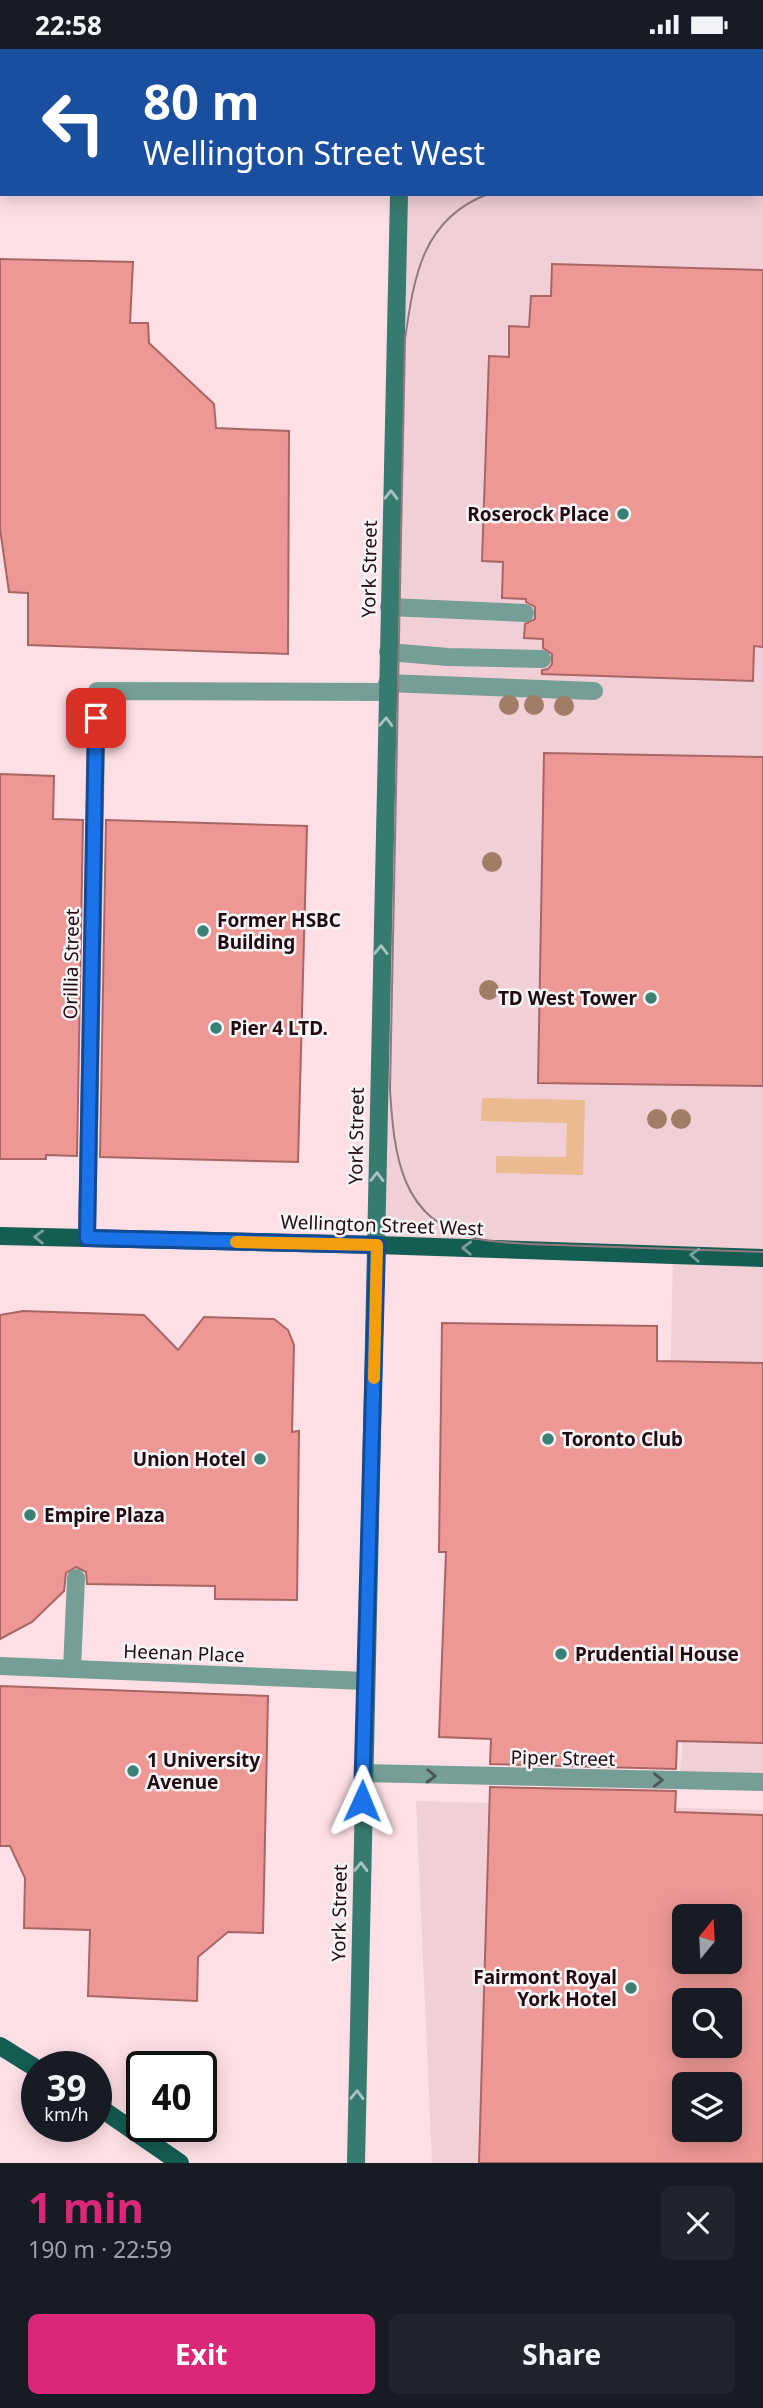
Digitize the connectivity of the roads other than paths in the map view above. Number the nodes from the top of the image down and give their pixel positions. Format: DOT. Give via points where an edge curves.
graph roads {
  1 [pos="399,196"];
  2 [pos="389,607"];
  3 [pos="525,613"];
  4 [pos="388,652"];
  5 [pos="542,659"];
  6 [pos="387,687"];
  7 [pos="594,691"];
  8 [pos="0,1236"];
  9 [pos="87,1238"];
  10 [pos="377,1245"];
  11 [pos="763,1258"];
  12 [pos="76,1578"];
  13 [pos="0,1666"];
  14 [pos="72,1669"];
  15 [pos="366,1681"];
  16 [pos="363,1773"];
  17 [pos="763,1783"];
  18 [pos="0,2046"];
  19 [pos="21,2059"];
  20 [pos="112,2116"];
  21 [pos="180,2163"];
  22 [pos="356,2163"];
  2 -- 1 [label="street, York Street, one-way"];
  2 -- 3 [label="street"];
  2 -- 4 [label="street, York Street"];
  4 -- 5 [label="street"];
  4 -- 6 [label="street, York Street"];
  6 -- 7 [label="street"];
  6 -- 9 [label="street, Orillia Street" via="97,691"];
  10 -- 6 [label="street, York Street, one-way"];
  9 -- 8 [label="main road, Wellington Street West, one-way"];
  9 -- 10 [label="main road, Wellington Street West"];
  11 -- 10 [label="main road, Wellington Street West, one-way"];
  10 -- 15 [label="street, York Street"];
  12 -- 14 [label="street"];
  13 -- 14 [label="street, Heenan Place"];
  14 -- 15 [label="street, Heenan Place"];
  15 -- 16 [label="street, York Street"];
  16 -- 17 [label="street, Piper Street, one-way"];
  22 -- 16 [label="street, York Street, one-way"];
  18 -- 19 [label="main road"];
  20 -- 21 [label="main road"];
}
